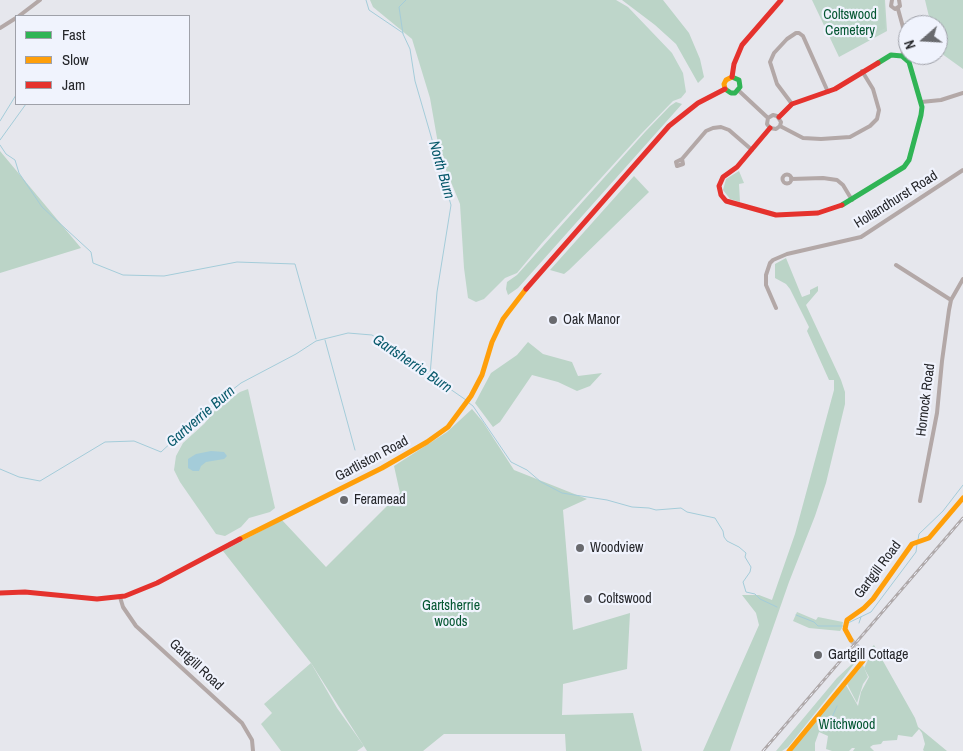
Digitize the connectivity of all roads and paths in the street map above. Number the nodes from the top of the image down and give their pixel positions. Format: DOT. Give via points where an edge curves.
graph roads {
  1 [pos="40,0"];
  2 [pos="781,0"];
  3 [pos="892,0"];
  4 [pos="899,0"];
  5 [pos="898,8"];
  6 [pos="21,15"];
  7 [pos="900,15"];
  8 [pos="15,19"];
  9 [pos="0,28"];
  10 [pos="898,56"];
  11 [pos="910,65"];
  12 [pos="862,71"];
  13 [pos="732,77"];
  14 [pos="725,89"];
  15 [pos="738,90"];
  16 [pos="828,92"];
  17 [pos="963,92"];
  18 [pos="921,102"];
  19 [pos="792,104"];
  20 [pos="779,117"];
  21 [pos="768,118"];
  22 [pos="780,126"];
  23 [pos="770,128"];
  24 [pos="752,150"];
  25 [pos="682,159"];
  26 [pos="963,170"];
  27 [pos="791,179"];
  28 [pos="852,200"];
  29 [pos="896,265"];
  30 [pos="963,279"];
  31 [pos="951,300"];
  32 [pos="776,308"];
  33 [pos="963,498"];
  34 [pos="920,502"];
  35 [pos="0,593"];
  36 [pos="120,597"];
  37 [pos="851,640"];
  38 [pos="862,652"];
  39 [pos="253,751"];
  40 [pos="789,751"];
  1 -- 6 [label="street"];
  2 -- 13 [label="main road" via="742,45"];
  3 -- 5 [label="street" via="893,9"];
  4 -- 5 [label="street"];
  5 -- 7 [label="street"];
  8 -- 9 [label="street"];
  10 -- 12 [label="main road" via="891,55"];
  11 -- 18 [label="main road"];
  12 -- 16 [label="main road"];
  12 -- 22 [label="street" via="873,89 879,110 877,119 870,126 850,137 821,139 803,138"];
  13 -- 14 [label="main road" via="726,80"];
  13 -- 15 [label="main road" via="739,80"];
  14 -- 15 [label="main road" via="731,93"];
  14 -- 36 [label="main road, Gartliston Road" via="698,102 669,126 512,306 492,342 482,375 471,396 448,427 382,468 277,519 157,584"];
  15 -- 21 [label="street"];
  16 -- 19 [label="main road"];
  16 -- 19 [label="street" via="803,36 796,33 774,53 770,62 777,84"];
  17 -- 18 [label="street" via="941,100"];
  18 -- 28 [label="main road" via="921,115 907,164"];
  19 -- 20 [label="main road"];
  20 -- 21 [label="street" via="772,115"];
  20 -- 22 [label="street"];
  21 -- 23 [label="street"];
  22 -- 23 [label="street"];
  23 -- 24 [label="main road"];
  24 -- 25 [label="street" via="729,130 713,128"];
  24 -- 28 [label="main road" via="721,180 720,192 726,201 781,215 818,213"];
  26 -- 32 [label="street, Hollandhurst Road" via="861,237 773,260 766,275 766,285"];
  27 -- 28 [label="street" via="837,180"];
  29 -- 31 [label="street"];
  30 -- 31 [label="street, Hornock Road"];
  31 -- 34 [label="street, Hornock Road" via="937,413"];
  33 -- 37 [label="main road, Gartgill Road" via="929,538 912,544 873,599 845,624"];
  35 -- 36 [label="main road, Gartliston Road" via="25,592 96,599"];
  36 -- 39 [label="street, Gartgill Road" via="136,626 242,723 252,740"];
  38 -- 40 [label="main road" via="863,661"];
}
